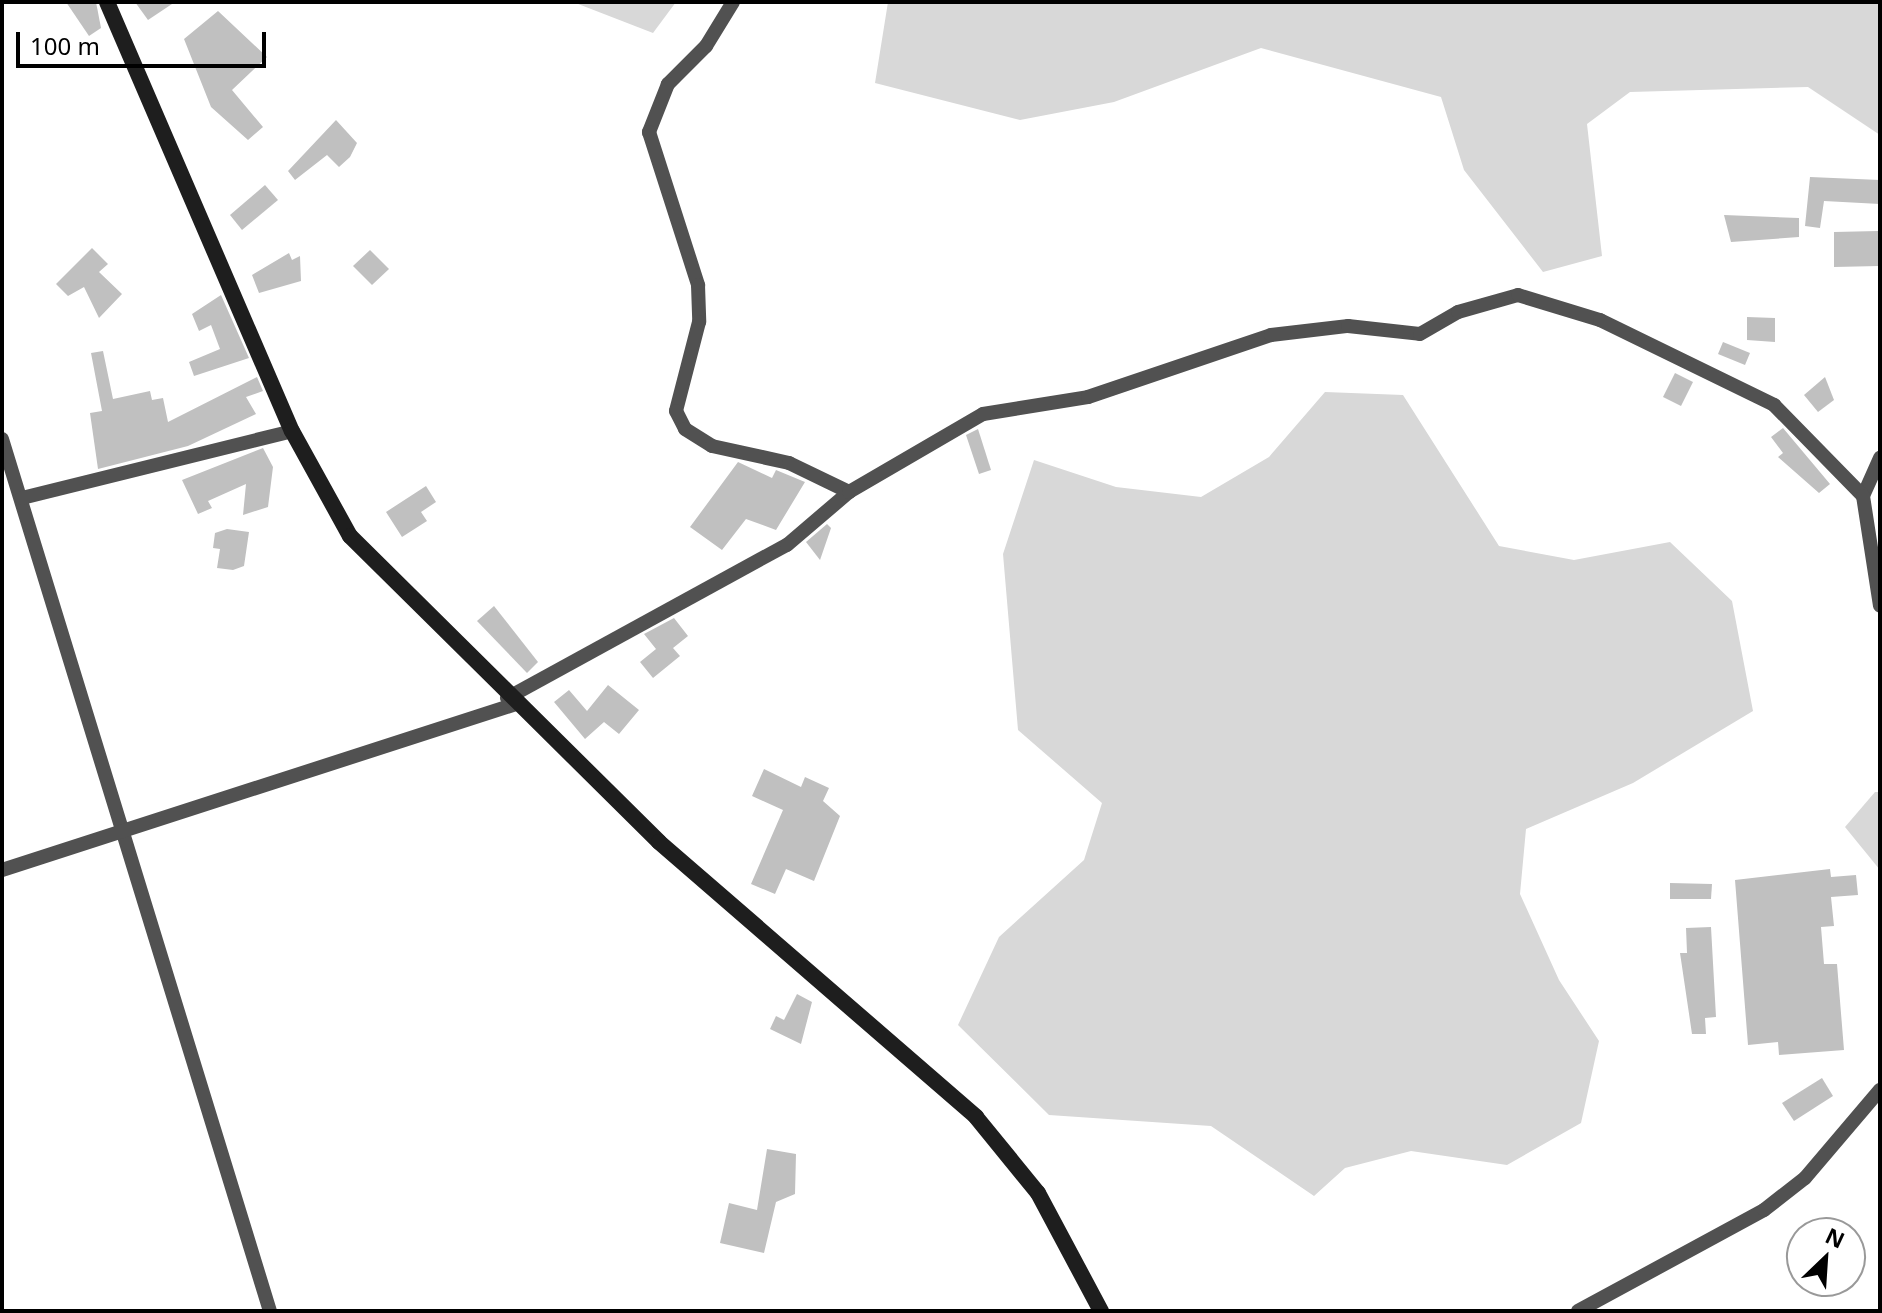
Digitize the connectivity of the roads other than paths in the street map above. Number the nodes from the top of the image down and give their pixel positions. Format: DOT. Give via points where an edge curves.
graph roads {
  1 [pos="107,2"];
  2 [pos="733,2"];
  3 [pos="292,431"];
  4 [pos="2,439"];
  5 [pos="1880,458"];
  6 [pos="849,492"];
  7 [pos="1863,496"];
  8 [pos="22,498"];
  9 [pos="1880,606"];
  10 [pos="512,701"];
  11 [pos="121,829"];
  12 [pos="2,870"];
  13 [pos="1880,1090"];
  14 [pos="270,1311"];
  15 [pos="1101,1311"];
  16 [pos="1578,1311"];
  1 -- 3 [label="street"];
  2 -- 6 [label="street" via="706,46 668,84 649,132 698,285 699,322 676,411 685,429 712,446 789,463"];
  3 -- 8 [label="street"];
  3 -- 10 [label="street" via="350,536"];
  4 -- 8 [label="street"];
  5 -- 7 [label="street"];
  6 -- 7 [label="street" via="983,414 1088,397 1271,335 1348,326 1420,334 1458,312 1518,295 1600,320 1774,405"];
  6 -- 10 [label="street" via="787,545"];
  7 -- 9 [label="street"];
  8 -- 11 [label="street"];
  10 -- 11 [label="street"];
  10 -- 15 [label="street" via="659,842 976,1117 1038,1193"];
  11 -- 12 [label="street"];
  11 -- 14 [label="street"];
  13 -- 16 [label="street" via="1805,1178 1764,1210"];
}
